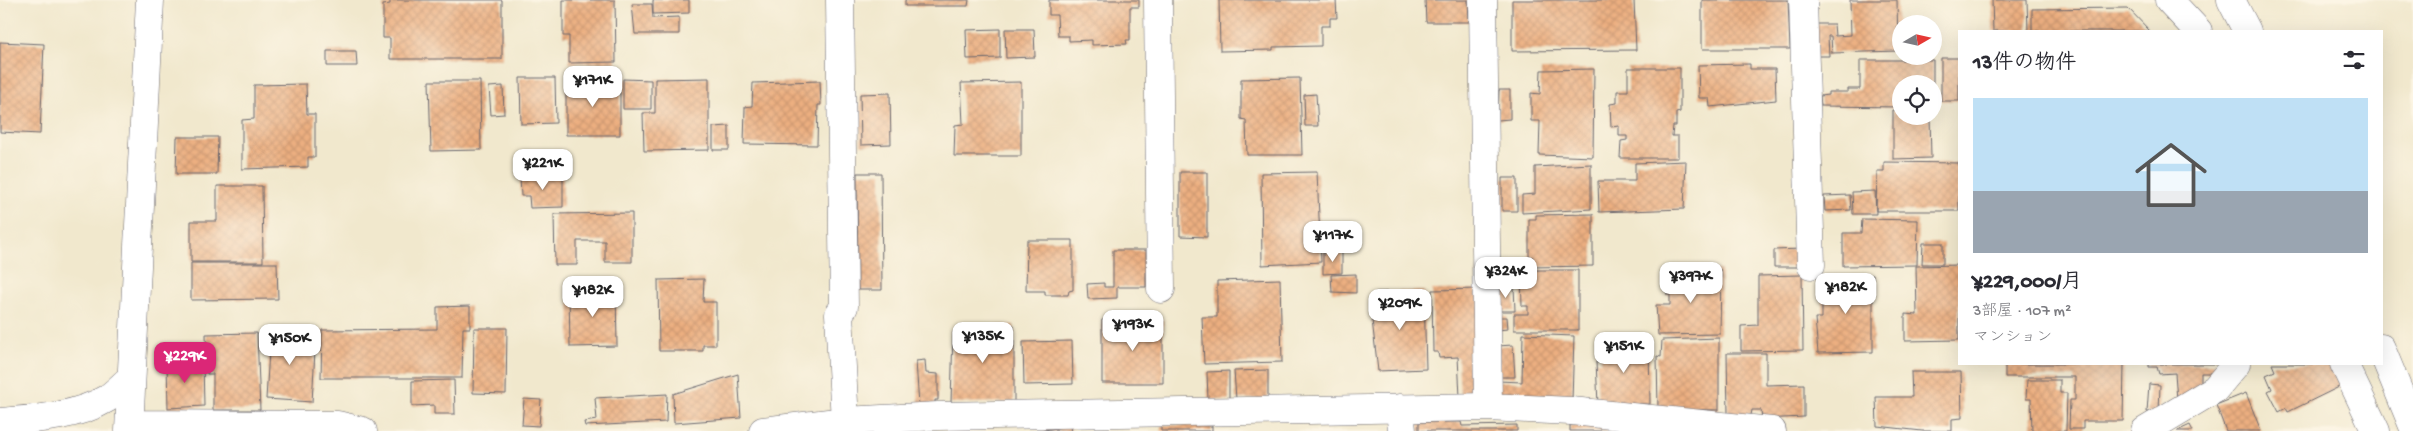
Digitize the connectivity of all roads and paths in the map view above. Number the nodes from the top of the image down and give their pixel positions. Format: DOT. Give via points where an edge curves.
graph roads {
  1 [pos="150,0"];
  2 [pos="840,0"];
  3 [pos="1158,0"];
  4 [pos="1484,0"];
  5 [pos="1803,0"];
  6 [pos="2169,0"];
  7 [pos="2231,0"];
  8 [pos="2197,30"];
  9 [pos="2246,30"];
  10 [pos="1811,265"];
  11 [pos="1161,289"];
  12 [pos="2383,353"];
  13 [pos="2235,365"];
  14 [pos="2344,365"];
  15 [pos="130,379"];
  16 [pos="1488,407"];
  17 [pos="1401,419"];
  18 [pos="0,422"];
  19 [pos="1221,422"];
  20 [pos="1087,423"];
  21 [pos="851,424"];
  22 [pos="939,424"];
  23 [pos="2413,426"];
  24 [pos="129,428"];
  25 [pos="363,431"];
  26 [pos="763,431"];
  27 [pos="1772,431"];
  28 [pos="2145,431"];
  29 [pos="2376,431"];
  1 -- 15 [label="street"];
  2 -- 21 [label="street" via="844,307 839,314"];
  3 -- 11 [label="street"];
  4 -- 16 [label="street"];
  5 -- 10 [label="street"];
  6 -- 8 [label="street"];
  7 -- 9 [label="street"];
  12 -- 23 [label="street"];
  13 -- 28 [label="street" via="2215,389"];
  14 -- 29 [label="street"];
  15 -- 18 [label="street" via="106,399 77,410"];
  15 -- 24 [label="street"];
  16 -- 17 [label="street"];
  16 -- 27 [label="street" via="1571,411"];
  17 -- 19 [label="street"];
  19 -- 20 [label="street"];
  20 -- 22 [label="street"];
  21 -- 22 [label="street"];
  21 -- 26 [label="street"];
  24 -- 25 [label="street" via="338,425"];
}
